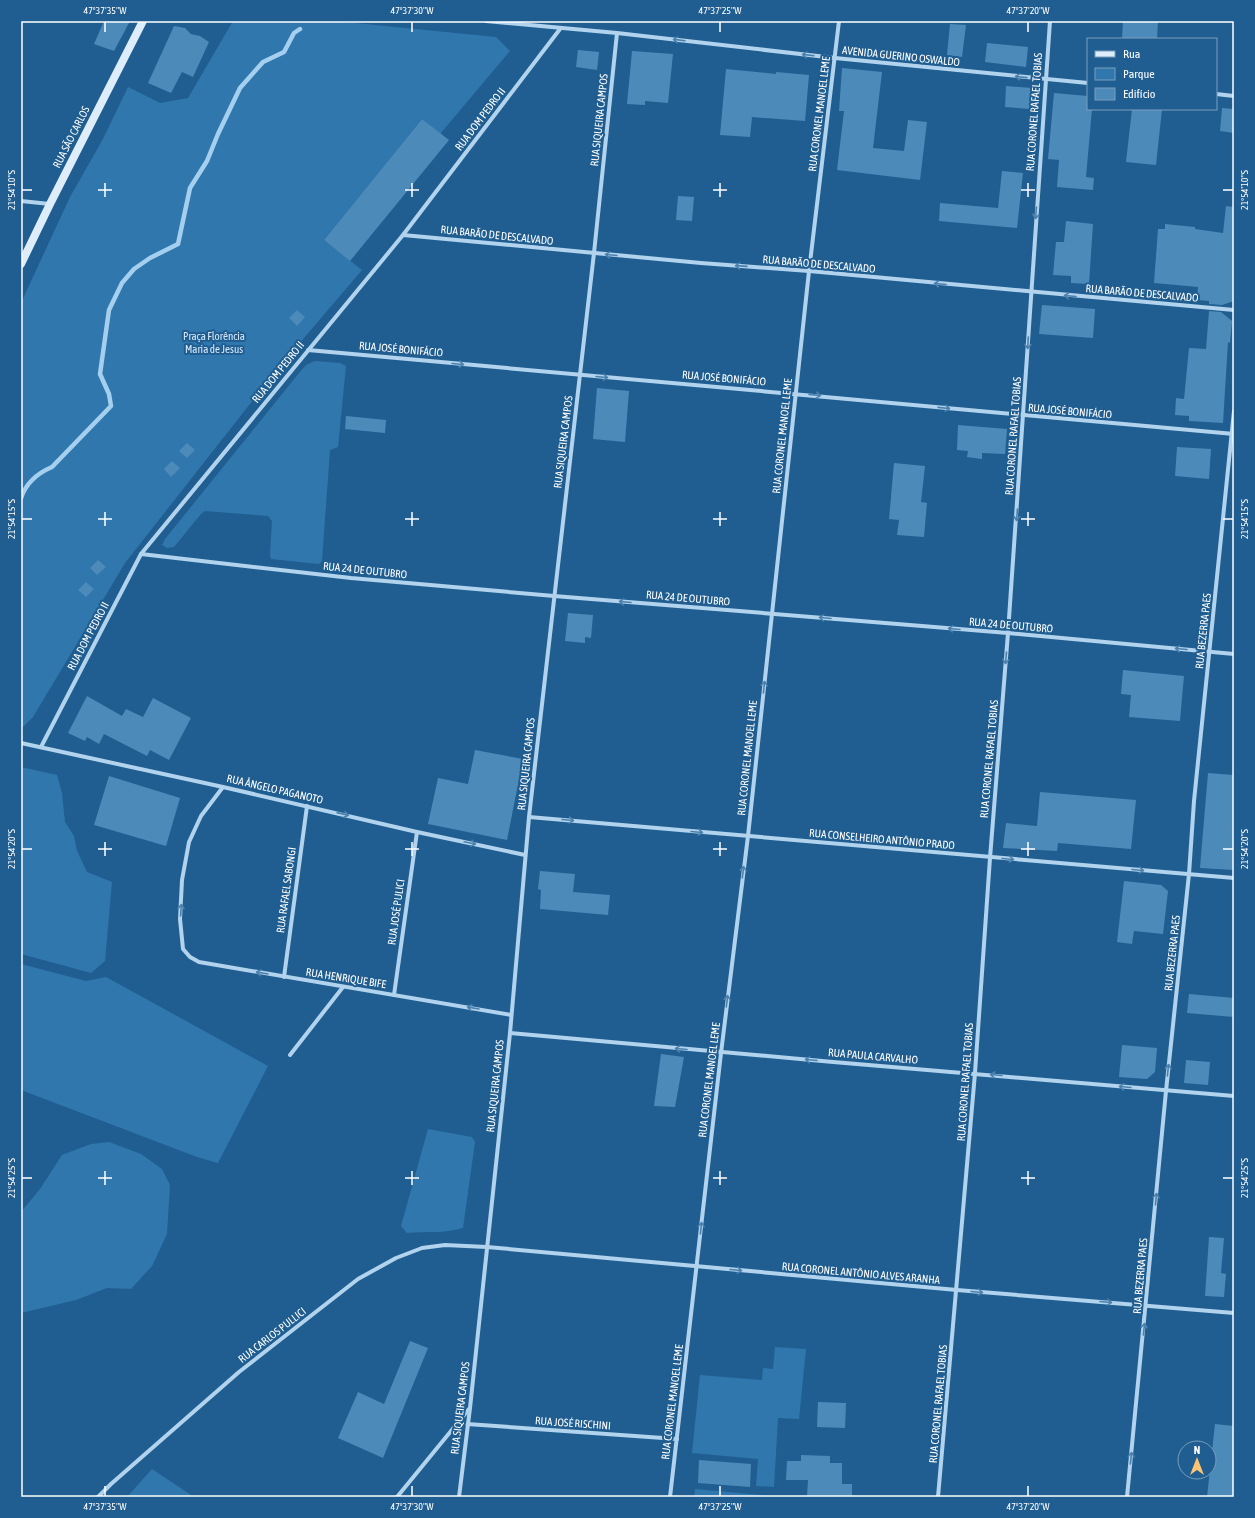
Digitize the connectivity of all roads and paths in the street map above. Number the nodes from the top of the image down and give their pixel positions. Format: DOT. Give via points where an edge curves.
graph roads {
  1 [pos="143,21"];
  2 [pos="486,21"];
  3 [pos="839,21"];
  4 [pos="1050,21"];
  5 [pos="560,29"];
  6 [pos="617,33"];
  7 [pos="834,58"];
  8 [pos="1045,79"];
  9 [pos="1087,83"];
  10 [pos="1217,94"];
  11 [pos="1234,96"];
  12 [pos="21,201"];
  13 [pos="50,204"];
  14 [pos="403,235"];
  15 [pos="594,253"];
  16 [pos="21,264"];
  17 [pos="809,272"];
  18 [pos="1031,292"];
  19 [pos="1234,310"];
  20 [pos="308,350"];
  21 [pos="579,375"];
  22 [pos="796,393"];
  23 [pos="1234,411"];
  24 [pos="1024,416"];
  25 [pos="1233,434"];
  26 [pos="141,554"];
  27 [pos="554,596"];
  28 [pos="772,614"];
  29 [pos="1008,633"];
  30 [pos="1210,651"];
  31 [pos="1234,654"];
  32 [pos="21,743"];
  33 [pos="41,747"];
  34 [pos="223,787"];
  35 [pos="307,806"];
  36 [pos="529,817"];
  37 [pos="417,832"];
  38 [pos="748,836"];
  39 [pos="525,855"];
  40 [pos="990,858"];
  41 [pos="1189,874"];
  42 [pos="1234,878"];
  43 [pos="284,977"];
  44 [pos="343,987"];
  45 [pos="394,995"];
  46 [pos="511,1015"];
  47 [pos="510,1033"];
  48 [pos="721,1053"];
  49 [pos="290,1055"];
  50 [pos="975,1073"];
  51 [pos="1166,1091"];
  52 [pos="1234,1096"];
  53 [pos="487,1247"];
  54 [pos="697,1267"];
  55 [pos="957,1290"];
  56 [pos="1146,1305"];
  57 [pos="1234,1313"];
  58 [pos="470,1408"];
  59 [pos="467,1424"];
  60 [pos="677,1439"];
  61 [pos="98,1497"];
  62 [pos="397,1497"];
  63 [pos="459,1497"];
  64 [pos="670,1497"];
  65 [pos="938,1497"];
  66 [pos="1127,1497"];
  1 -- 13 [label="main road, RUA SÃO CARLOS"];
  2 -- 5 [label="street, AVENIDA GUERINO OSWALDO"];
  3 -- 7 [label="street, RUA CORONEL MANOEL LEME"];
  4 -- 8 [label="street, RUA CORONEL RAFAEL TOBIAS"];
  5 -- 6 [label="street, AVENIDA GUERINO OSWALDO"];
  5 -- 14 [label="street, RUA DOM PEDRO II"];
  7 -- 6 [label="street, AVENIDA GUERINO OSWALDO, one-way"];
  6 -- 15 [label="street, RUA SIQUEIRA CAMPOS"];
  8 -- 7 [label="street, AVENIDA GUERINO OSWALDO, one-way"];
  7 -- 17 [label="street, RUA CORONEL MANOEL LEME"];
  8 -- 9 [label="street, AVENIDA GUERINO OSWALDO"];
  8 -- 18 [label="street, RUA CORONEL RAFAEL TOBIAS, one-way"];
  10 -- 11 [label="street"];
  12 -- 13 [label="street"];
  13 -- 16 [label="main road, RUA SÃO CARLOS"];
  14 -- 15 [label="street, RUA BARÃO DE DESCALVADO"];
  14 -- 20 [label="street, RUA DOM PEDRO II"];
  17 -- 15 [label="street, RUA BARÃO DE DESCALVADO, one-way"];
  15 -- 21 [label="street, RUA SIQUEIRA CAMPOS"];
  18 -- 17 [label="street, RUA BARÃO DE DESCALVADO, one-way"];
  17 -- 22 [label="street, RUA CORONEL MANOEL LEME"];
  19 -- 18 [label="street, RUA BARÃO DE DESCALVADO, one-way"];
  18 -- 24 [label="street, RUA CORONEL RAFAEL TOBIAS, one-way"];
  20 -- 21 [label="street, RUA JOSÉ BONIFÁCIO, one-way"];
  20 -- 26 [label="street, RUA DOM PEDRO II"];
  21 -- 22 [label="street, RUA JOSÉ BONIFÁCIO, one-way"];
  21 -- 27 [label="street, RUA SIQUEIRA CAMPOS"];
  22 -- 24 [label="street, RUA JOSÉ BONIFÁCIO, one-way"];
  22 -- 28 [label="street, RUA CORONEL MANOEL LEME"];
  23 -- 25 [label="street, RUA BEZERRA PAES"];
  24 -- 25 [label="street, RUA JOSÉ BONIFÁCIO"];
  24 -- 29 [label="street, RUA CORONEL RAFAEL TOBIAS, one-way"];
  25 -- 30 [label="street, RUA BEZERRA PAES"];
  26 -- 27 [label="street, RUA 24 DE OUTUBRO" via="351,578"];
  26 -- 33 [label="street, RUA DOM PEDRO II"];
  28 -- 27 [label="street, RUA 24 DE OUTUBRO, one-way"];
  27 -- 36 [label="street, RUA SIQUEIRA CAMPOS"];
  29 -- 28 [label="street, RUA 24 DE OUTUBRO, one-way"];
  38 -- 28 [label="street, RUA CORONEL MANOEL LEME, one-way"];
  30 -- 29 [label="street, RUA 24 DE OUTUBRO, one-way"];
  29 -- 40 [label="street, RUA CORONEL RAFAEL TOBIAS, one-way"];
  30 -- 31 [label="street, RUA 24 DE OUTUBRO"];
  30 -- 41 [label="street, RUA BEZERRA PAES" via="1193,808"];
  32 -- 33 [label="street, RUA ÂNGELO PAGANOTO"];
  33 -- 34 [label="street, RUA ÂNGELO PAGANOTO"];
  34 -- 35 [label="street, RUA ÂNGELO PAGANOTO"];
  43 -- 34 [label="street, RUA HENRIQUE BIFE, one-way" via="199,962 183,949 180,919 182,880 189,842 201,816"];
  35 -- 37 [label="street, RUA ÂNGELO PAGANOTO, one-way"];
  35 -- 43 [label="street, RUA RAFAEL SABONGI"];
  36 -- 38 [label="street, RUA CONSELHEIRO ANTÔNIO PRADO, one-way"];
  36 -- 39 [label="street, RUA SIQUEIRA CAMPOS"];
  37 -- 39 [label="street, RUA ÂNGELO PAGANOTO, one-way"];
  37 -- 45 [label="street, RUA JOSÉ PULICI"];
  38 -- 40 [label="street, RUA CONSELHEIRO ANTÔNIO PRADO"];
  48 -- 38 [label="street, RUA CORONEL MANOEL LEME, one-way"];
  39 -- 46 [label="street, RUA SIQUEIRA CAMPOS"];
  40 -- 41 [label="street, RUA CONSELHEIRO ANTÔNIO PRADO, one-way"];
  40 -- 50 [label="street, RUA CORONEL RAFAEL TOBIAS"];
  41 -- 42 [label="street, RUA CONSELHEIRO ANTÔNIO PRADO"];
  51 -- 41 [label="street, RUA BEZERRA PAES, one-way"];
  43 -- 44 [label="street, RUA HENRIQUE BIFE"];
  44 -- 45 [label="street, RUA HENRIQUE BIFE"];
  44 -- 49 [label="street"];
  46 -- 45 [label="street, RUA HENRIQUE BIFE, one-way"];
  46 -- 47 [label="street, RUA SIQUEIRA CAMPOS"];
  48 -- 47 [label="street, RUA PAULA CARVALHO, one-way"];
  47 -- 53 [label="street, RUA SIQUEIRA CAMPOS"];
  50 -- 48 [label="street, RUA PAULA CARVALHO, one-way"];
  54 -- 48 [label="street, RUA CORONEL MANOEL LEME, one-way"];
  51 -- 50 [label="street, RUA PAULA CARVALHO, one-way"];
  50 -- 55 [label="street, RUA CORONEL RAFAEL TOBIAS"];
  51 -- 52 [label="street, RUA PAULA CARVALHO"];
  56 -- 51 [label="street, RUA BEZERRA PAES, one-way"];
  53 -- 54 [label="street, RUA CORONEL ANTÔNIO ALVES ARANHA"];
  53 -- 58 [label="street, RUA SIQUEIRA CAMPOS"];
  53 -- 61 [label="street, RUA CARLOS PULLICI" via="445,1245 422,1248 396,1258 358,1279 239,1372"];
  54 -- 55 [label="street, RUA CORONEL ANTÔNIO ALVES ARANHA, one-way"];
  54 -- 60 [label="street, RUA CORONEL MANOEL LEME"];
  55 -- 56 [label="street, RUA CORONEL ANTÔNIO ALVES ARANHA, one-way"];
  55 -- 65 [label="street, RUA CORONEL RAFAEL TOBIAS"];
  56 -- 57 [label="street, RUA CORONEL ANTÔNIO ALVES ARANHA"];
  66 -- 56 [label="street, RUA BEZERRA PAES, one-way"];
  58 -- 59 [label="street, RUA SIQUEIRA CAMPOS"];
  58 -- 62 [label="street"];
  59 -- 60 [label="street, RUA JOSÉ RISCHINI"];
  59 -- 63 [label="street, RUA SIQUEIRA CAMPOS"];
  60 -- 64 [label="street, RUA CORONEL MANOEL LEME"];
}
